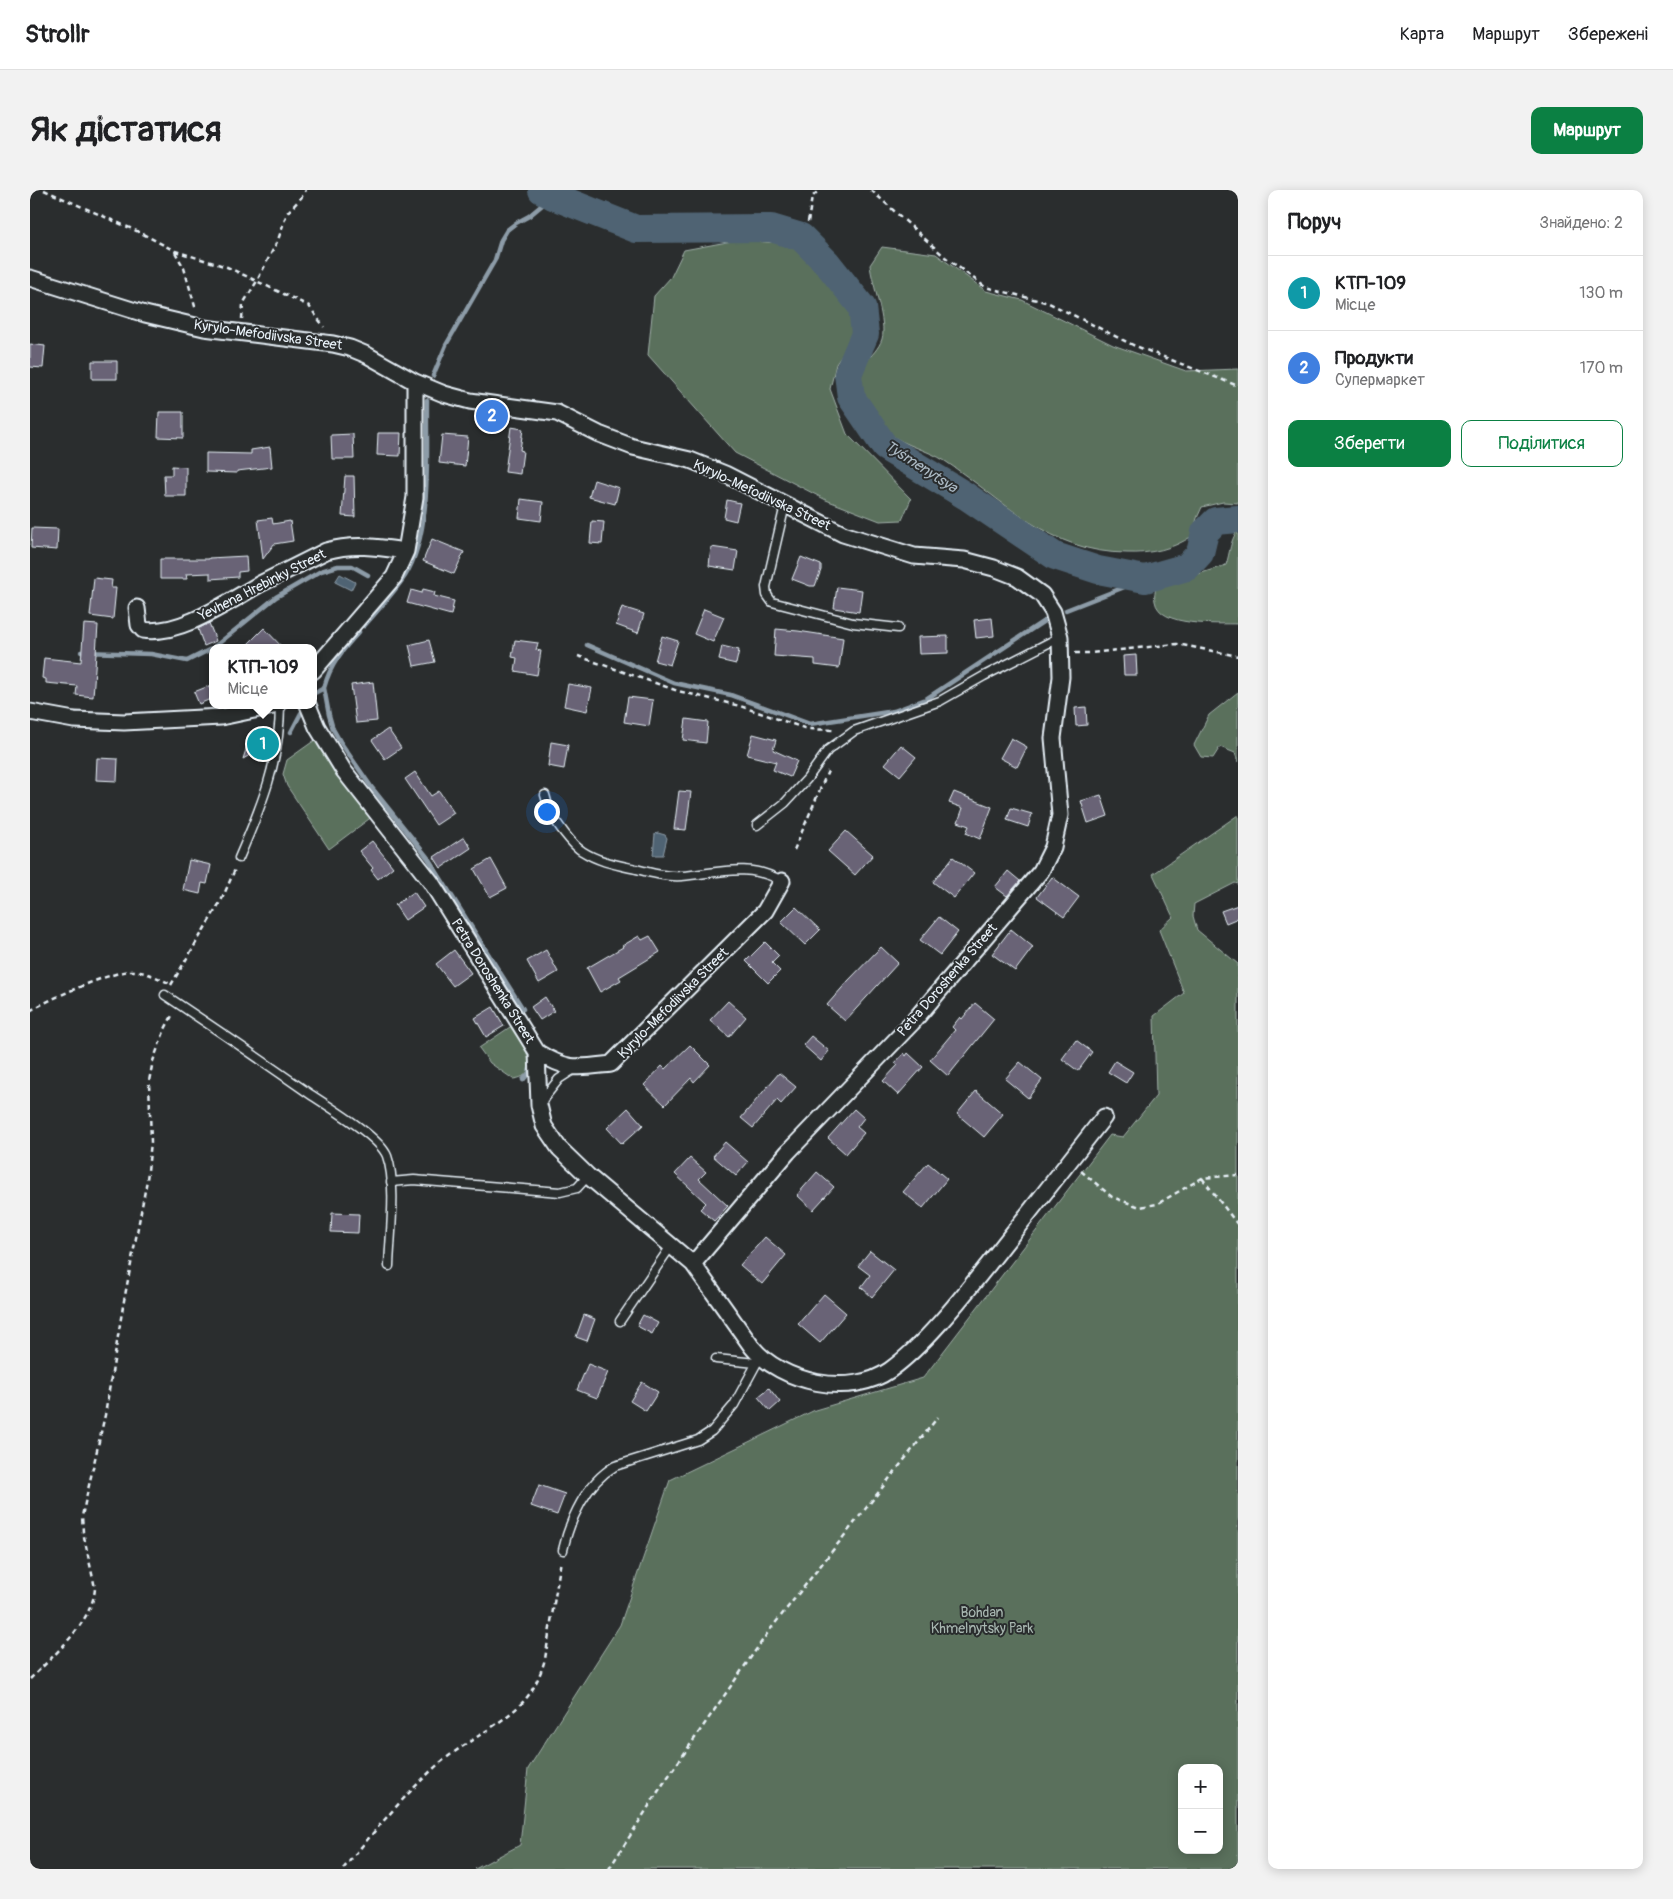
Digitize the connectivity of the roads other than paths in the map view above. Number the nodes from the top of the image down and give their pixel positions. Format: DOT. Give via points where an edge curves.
graph roads {
  1 [pos="30,278"];
  2 [pos="415,382"];
  3 [pos="785,505"];
  4 [pos="406,551"];
  5 [pos="137,608"];
  6 [pos="898,628"];
  7 [pos="1060,645"];
  8 [pos="317,666"];
  9 [pos="260,709"];
  10 [pos="279,709"];
  11 [pos="310,709"];
  12 [pos="30,712"];
  13 [pos="545,795"];
  14 [pos="757,825"];
  15 [pos="240,858"];
  16 [pos="782,881"];
  17 [pos="165,995"];
  18 [pos="537,1052"];
  19 [pos="576,1068"];
  20 [pos="539,1105"];
  21 [pos="1104,1117"];
  22 [pos="588,1176"];
  23 [pos="391,1182"];
  24 [pos="671,1246"];
  25 [pos="693,1264"];
  26 [pos="389,1266"];
  27 [pos="620,1321"];
  28 [pos="716,1360"];
  29 [pos="758,1360"];
  30 [pos="563,1550"];
  1 -- 2 [label="street, Kyrylo-Mefodiivska Street" via="145,314 204,328 350,348 367,354"];
  2 -- 3 [label="street, Kyrylo-Mefodiivska Street" via="470,401 557,413 633,447 690,460 725,474"];
  2 -- 4 [label="street" via="415,497"];
  3 -- 6 [label="lane" via="766,587 772,602 853,623"];
  3 -- 7 [label="street, Kyrylo-Mefodiivska Street" via="843,534 892,550 914,556 964,560 1017,577 1042,596 1053,612"];
  4 -- 5 [label="street, Yevhena Hrebinky Street" via="359,545 326,551 195,619 169,628 143,630 139,625"];
  4 -- 8 [label="street" via="394,577"];
  7 -- 14 [label="lane" via="984,676 940,701 854,731 828,750 785,803"];
  7 -- 25 [label="street, Petra Doroshenka Street" via="1061,677 1054,738 1060,815 1052,847 1041,871 912,1023 788,1152"];
  9 -- 12 [label="street" via="221,717 124,722 74,720"];
  10 -- 15 [label="lane" via="277,750 262,804"];
  11 -- 18 [label="street, Petra Doroshenka Street" via="344,770 431,882"];
  13 -- 16 [label="lane" via="550,812 581,851 609,864 665,876 753,870"];
  16 -- 19 [label="street, Kyrylo-Mefodiivska Street" via="765,911 611,1064"];
  17 -- 23 [label="lane" via="369,1136 387,1157"];
  18 -- 19 [label="street, Kyrylo-Mefodiivska Street" via="554,1062"];
  18 -- 20 [label="street, Petra Doroshenka Street"];
  19 -- 20 [label="lane" via="559,1079"];
  20 -- 22 [label="street, Petra Doroshenka Street" via="544,1126 558,1148"];
  21 -- 29 [label="street, Petra Doroshenka Street" via="963,1296 918,1346 890,1370 850,1384 833,1384 793,1377"];
  22 -- 23 [label="lane" via="577,1188 560,1192 414,1180"];
  22 -- 24 [label="street, Petra Doroshenka Street"];
  23 -- 26 [label="lane"];
  24 -- 25 [label="street, Petra Doroshenka Street"];
  24 -- 27 [label="lane"];
  25 -- 29 [label="street, Petra Doroshenka Street"];
  28 -- 29 [label="lane"];
  29 -- 30 [label="lane" via="734,1404 712,1431 698,1440 608,1470 580,1505"];
}
